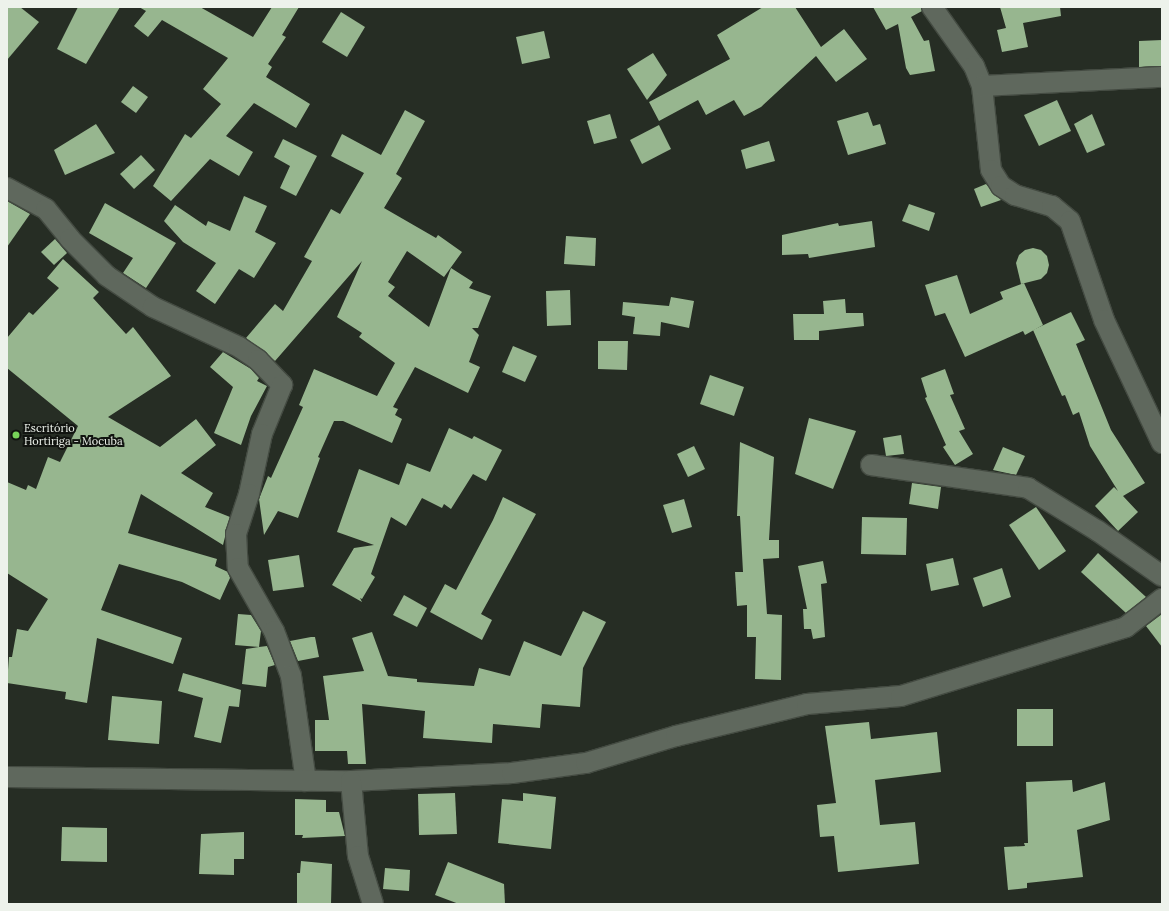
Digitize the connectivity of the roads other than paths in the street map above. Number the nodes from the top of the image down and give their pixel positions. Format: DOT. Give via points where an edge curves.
graph roads {
  1 [pos="932,7"];
  2 [pos="1162,77"];
  3 [pos="982,86"];
  4 [pos="7,188"];
  5 [pos="1162,443"];
  6 [pos="871,465"];
  7 [pos="1162,576"];
  8 [pos="1162,599"];
  9 [pos="7,777"];
  10 [pos="306,781"];
  11 [pos="351,781"];
  12 [pos="373,904"];
  1 -- 3 [label="street" via="974,66"];
  2 -- 3 [label="street"];
  3 -- 5 [label="street" via="991,170 1001,186 1015,195 1052,206 1070,221 1104,320"];
  4 -- 10 [label="street" via="46,209 70,239 107,276 153,307 239,347 258,360 282,385 262,434 249,494 236,534 238,568 274,631 291,676"];
  6 -- 7 [label="street" via="1028,488 1098,531"];
  8 -- 11 [label="street" via="1126,627 901,696 807,704 676,736 586,763 512,774"];
  9 -- 10 [label="street"];
  10 -- 11 [label="street"];
  11 -- 12 [label="street" via="358,856"];
}
